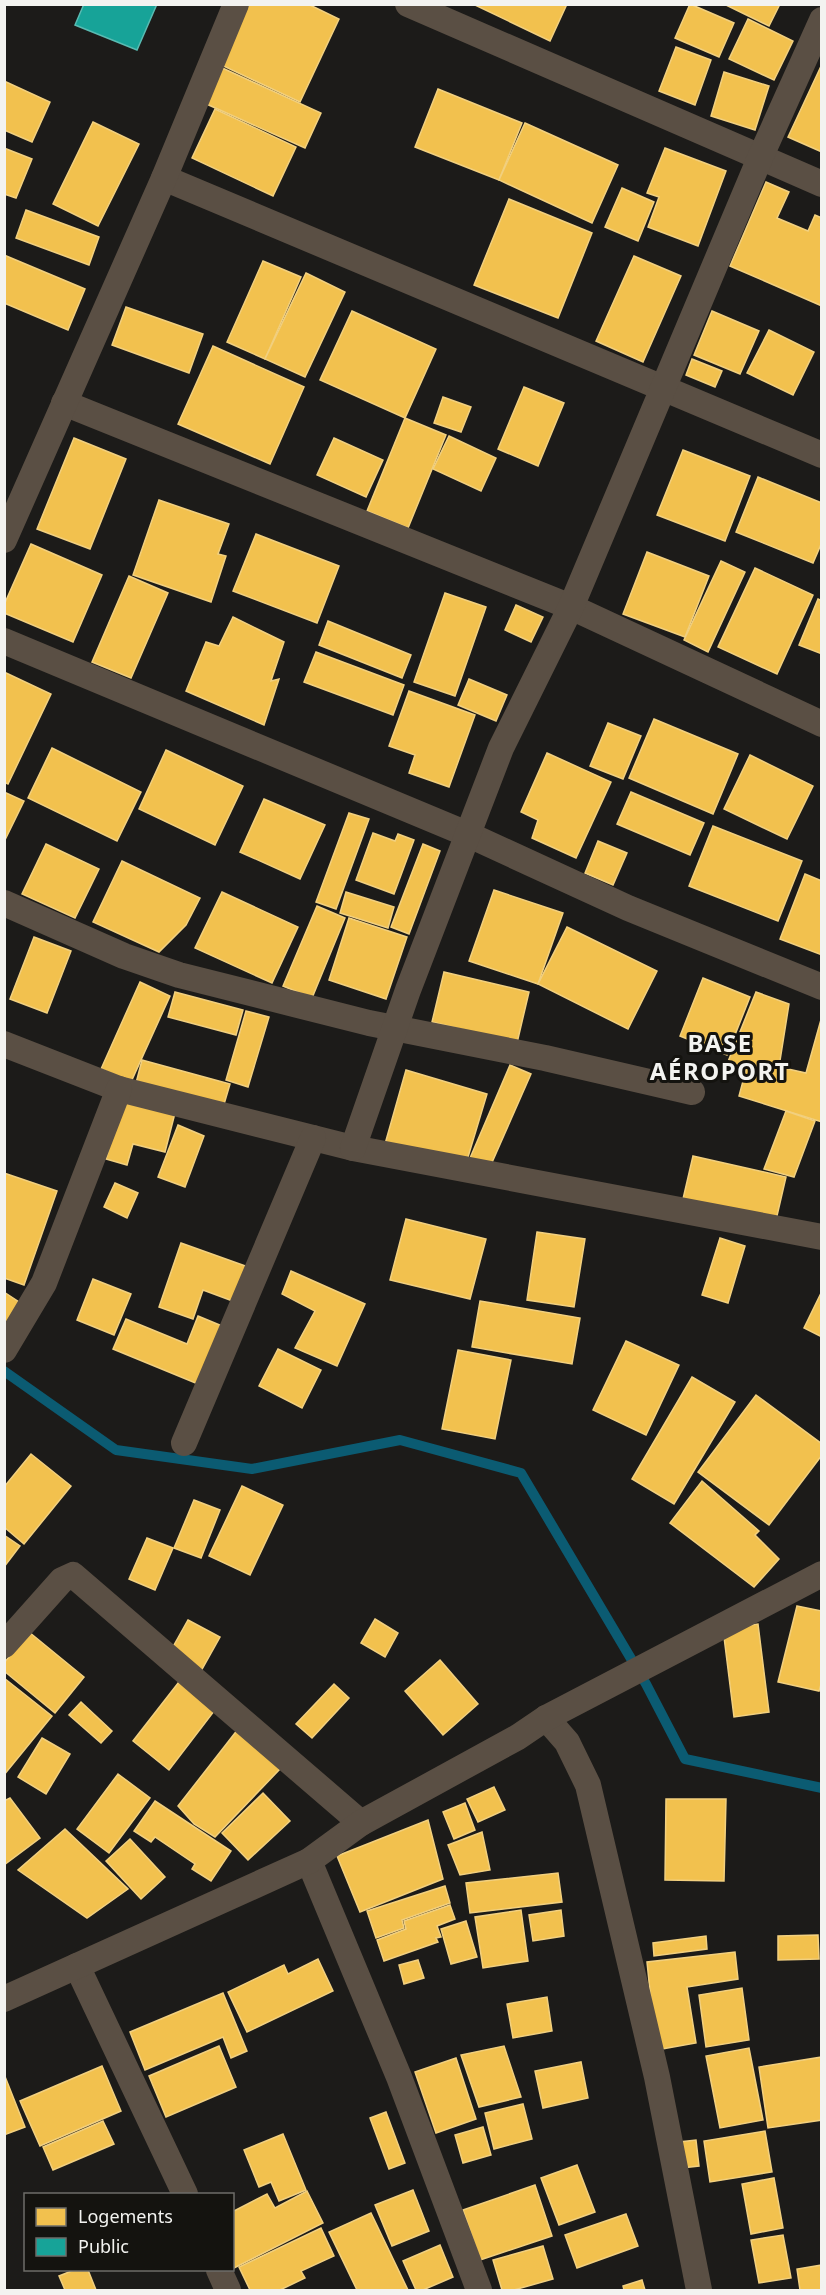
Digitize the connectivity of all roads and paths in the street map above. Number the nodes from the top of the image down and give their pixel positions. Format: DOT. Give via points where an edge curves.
graph roads {
  1 [pos="236,4"];
  2 [pos="408,4"];
  3 [pos="822,20"];
  4 [pos="760,158"];
  5 [pos="164,178"];
  6 [pos="822,184"];
  7 [pos="664,389"];
  8 [pos="63,403"];
  9 [pos="822,454"];
  10 [pos="4,540"];
  11 [pos="571,607"];
  12 [pos="4,641"];
  13 [pos="822,724"];
  14 [pos="467,834"];
  15 [pos="4,903"];
  16 [pos="822,987"];
  17 [pos="395,1027"];
  18 [pos="4,1044"];
  19 [pos="119,1089"];
  20 [pos="692,1092"];
  21 [pos="313,1138"];
  22 [pos="353,1148"];
  23 [pos="822,1237"];
  24 [pos="4,1350"];
  25 [pos="184,1443"];
  26 [pos="822,1574"];
  27 [pos="4,1645"];
  28 [pos="546,1718"];
  29 [pos="361,1823"];
  30 [pos="309,1861"];
  31 [pos="77,1966"];
  32 [pos="4,1999"];
  33 [pos="185,2193"];
  34 [pos="219,2271"];
  35 [pos="228,2290"];
  36 [pos="479,2290"];
  37 [pos="699,2290"];
  1 -- 5 [label="street"];
  2 -- 4 [label="street"];
  3 -- 4 [label="street"];
  4 -- 6 [label="street"];
  4 -- 7 [label="street"];
  5 -- 7 [label="street"];
  5 -- 8 [label="street"];
  7 -- 9 [label="street"];
  7 -- 11 [label="street"];
  8 -- 10 [label="street"];
  8 -- 11 [label="street"];
  11 -- 13 [label="street"];
  11 -- 14 [label="street" via="501,748"];
  12 -- 14 [label="street"];
  14 -- 16 [label="street" via="628,908"];
  14 -- 17 [label="street"];
  15 -- 17 [label="street" via="124,956 178,975"];
  17 -- 20 [label="street"];
  17 -- 22 [label="street"];
  18 -- 19 [label="street"];
  19 -- 21 [label="street"];
  19 -- 24 [label="street" via="45,1283"];
  21 -- 22 [label="street"];
  21 -- 25 [label="street"];
  22 -- 23 [label="street"];
  26 -- 28 [label="street"];
  27 -- 29 [label="street" via="62,1580 74,1575"];
  28 -- 29 [label="street"];
  28 -- 37 [label="street" via="567,1742 588,1785 657,2077"];
  29 -- 30 [label="street"];
  30 -- 31 [label="street"];
  30 -- 36 [label="street" via="399,2077"];
  31 -- 32 [label="street"];
  31 -- 33 [label="street"];
  34 -- 35 [label="street"];
}
